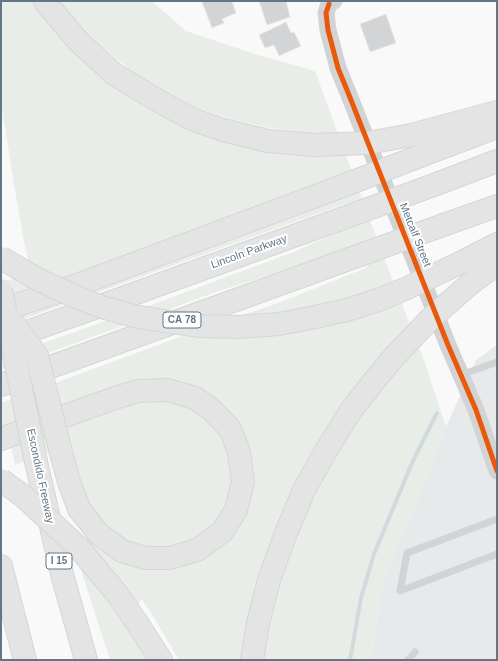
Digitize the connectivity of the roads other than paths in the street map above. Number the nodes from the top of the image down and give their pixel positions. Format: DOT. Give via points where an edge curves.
graph roads {
  1 [pos="45,1"];
  2 [pos="332,2"];
  3 [pos="497,112"];
  4 [pos="497,127"];
  5 [pos="497,161"];
  6 [pos="497,206"];
  7 [pos="497,244"];
  8 [pos="1,258"];
  9 [pos="497,264"];
  10 [pos="1,290"];
  11 [pos="4,311"];
  12 [pos="1,341"];
  13 [pos="497,362"];
  14 [pos="461,375"];
  15 [pos="1,385"];
  16 [pos="1,439"];
  17 [pos="497,471"];
  18 [pos="1,480"];
  19 [pos="497,519"];
  20 [pos="497,554"];
  21 [pos="1,566"];
  22 [pos="415,652"];
  23 [pos="25,660"];
  24 [pos="86,660"];
  25 [pos="161,660"];
  26 [pos="252,660"];
  27 [pos="408,660"];
  1 -- 3 [label="highway, bridge" via="79,42 114,74 186,116 223,130 268,141 314,145 368,143 411,136"];
  2 -- 14 [label="street, Metcalf Street" via="326,13 338,68"];
  4 -- 11 [label="highway, bridge"];
  5 -- 12 [label="highway, Lincoln Parkway, bridge"];
  6 -- 15 [label="highway, CA 78, bridge"];
  7 -- 8 [label="highway, bridge" via="381,299 347,310 279,324 237,327 164,321 105,308 39,280"];
  9 -- 26 [label="highway, bridge" via="430,319 394,357 352,409 327,449 304,490 269,580"];
  10 -- 11 [label="highway, Escondido Freeway / I 15, bridge"];
  11 -- 16 [label="highway, bridge" via="37,356 61,453 79,509 99,534 122,551 146,558 170,558 197,550 222,532 236,510 243,482 239,452 230,429 211,409 195,398 168,390 138,391 115,398"];
  11 -- 24 [label="highway, Escondido Freeway / I 15, bridge" via="62,574"];
  13 -- 14 [label="lane"];
  14 -- 17 [label="street, Metcalf Street"];
  18 -- 25 [label="highway, bridge" via="23,496 78,547 118,595"];
  19 -- 20 [label="lane" via="407,553 400,591"];
  21 -- 23 [label="highway"];
  22 -- 27 [label="lane"];
}
